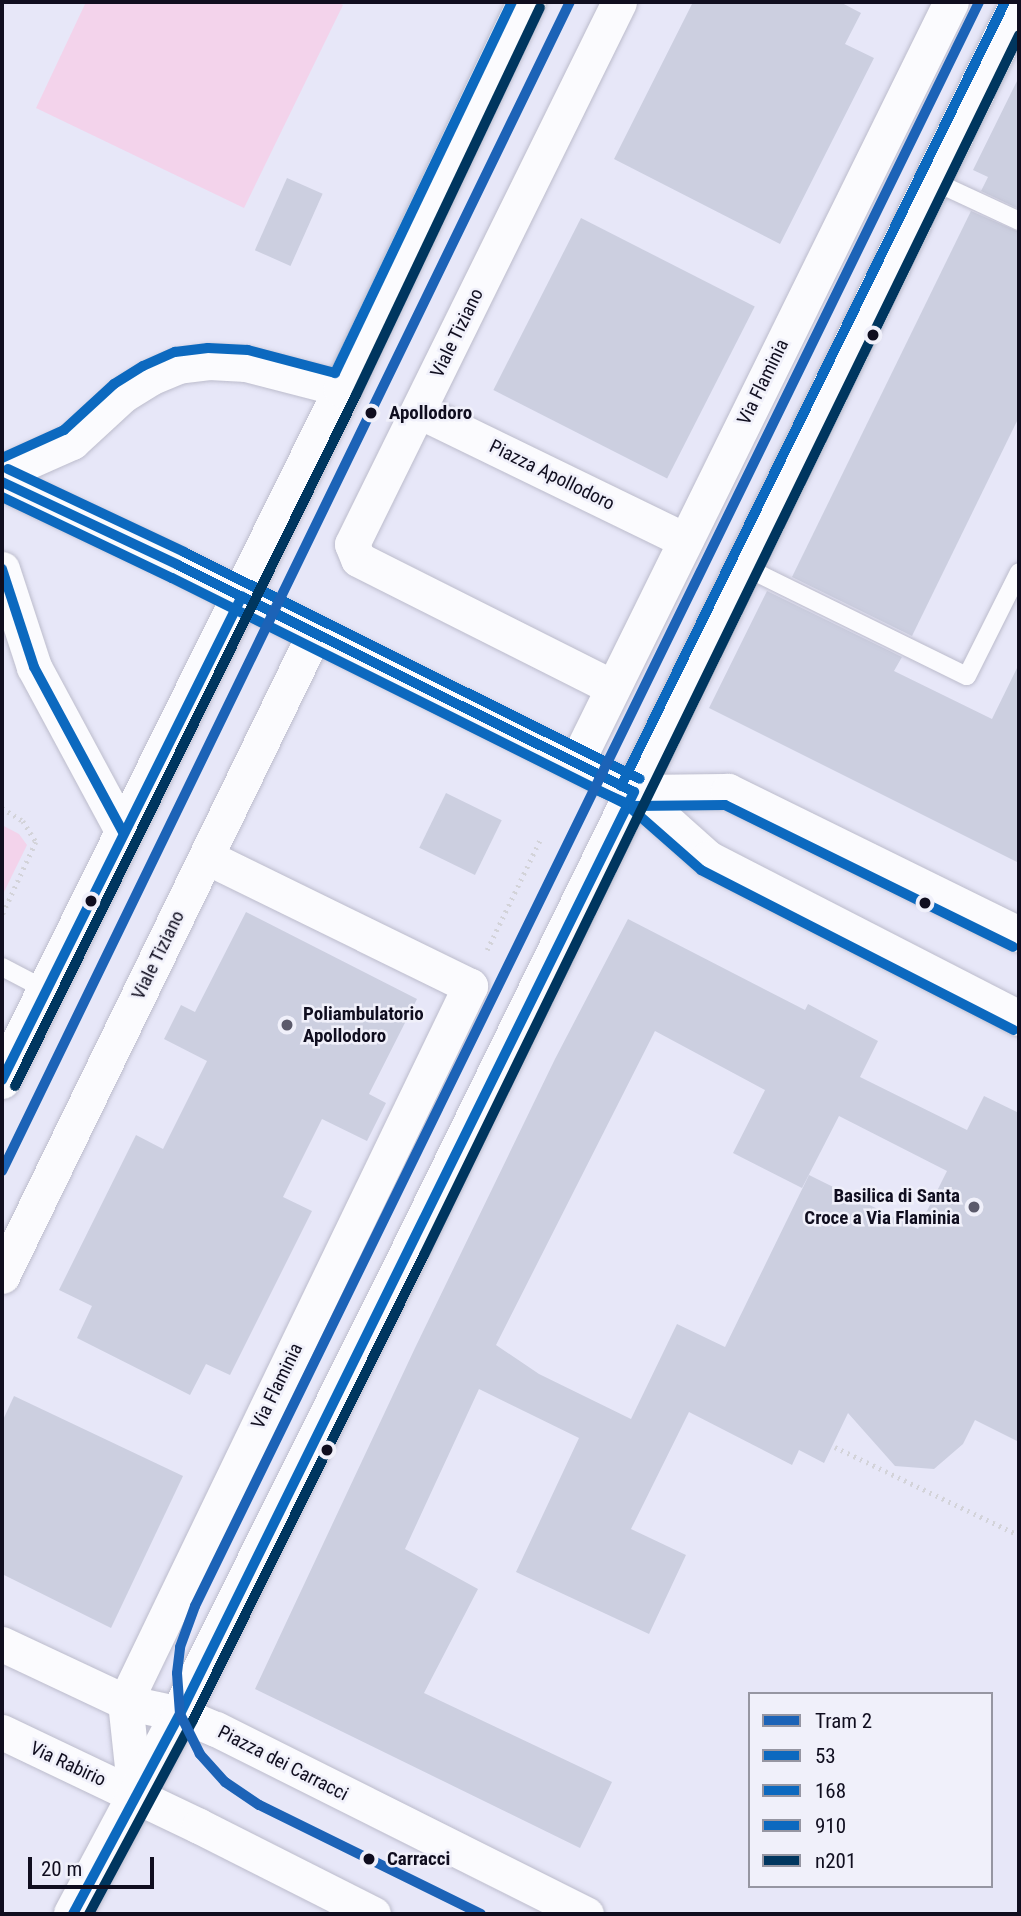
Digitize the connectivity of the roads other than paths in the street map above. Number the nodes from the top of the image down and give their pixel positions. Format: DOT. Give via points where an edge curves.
graph roads {
  1 [pos="527,2"];
  2 [pos="620,2"];
  3 [pos="951,2"];
  4 [pos="1019,4"];
  5 [pos="933,181"];
  6 [pos="1019,221"];
  7 [pos="343,389"];
  8 [pos="419,411"];
  9 [pos="2,473"];
  10 [pos="2,482"];
  11 [pos="685,540"];
  12 [pos="745,566"];
  13 [pos="2,569"];
  14 [pos="1019,572"];
  15 [pos="242,596"];
  16 [pos="314,634"];
  17 [pos="612,687"];
  18 [pos="576,763"];
  19 [pos="634,792"];
  20 [pos="123,832"];
  21 [pos="206,857"];
  22 [pos="1019,934"];
  23 [pos="2,967"];
  24 [pos="46,989"];
  25 [pos="1019,1018"];
  26 [pos="2,1080"];
  27 [pos="2,1276"];
  28 [pos="2,1644"];
  29 [pos="125,1702"];
  30 [pos="180,1714"];
  31 [pos="2,1732"];
  32 [pos="135,1795"];
  33 [pos="323,1903"];
  34 [pos="73,1914"];
  35 [pos="373,1914"];
  36 [pos="586,1914"];
  1 -- 7 [label="street"];
  2 -- 8 [label="street, Viale Tiziano"];
  3 -- 11 [label="street, Via Flaminia"];
  4 -- 5 [label="street"];
  5 -- 6 [label="lane"];
  5 -- 12 [label="street"];
  7 -- 9 [label="street" via="246,364 178,366 123,395 72,442"];
  7 -- 15 [label="street"];
  8 -- 11 [label="street, Piazza Apollodoro"];
  8 -- 17 [label="street, Viale Tiziano" via="352,540 358,559"];
  10 -- 15 [label="street"];
  11 -- 17 [label="street, Via Flaminia"];
  12 -- 14 [label="lane" via="967,676"];
  12 -- 19 [label="street"];
  13 -- 20 [label="street" via="34,667"];
  15 -- 16 [label="street"];
  15 -- 20 [label="street"];
  16 -- 18 [label="street"];
  16 -- 21 [label="street, Viale Tiziano"];
  17 -- 18 [label="street, Via Flaminia"];
  18 -- 19 [label="street"];
  19 -- 22 [label="street" via="728,791"];
  19 -- 25 [label="street" via="708,858"];
  19 -- 30 [label="street"];
  20 -- 24 [label="street"];
  21 -- 27 [label="street, Viale Tiziano"];
  21 -- 29 [label="street, Via Flaminia" via="470,986"];
  23 -- 24 [label="lane"];
  24 -- 26 [label="street"];
  28 -- 29 [label="street"];
  29 -- 30 [label="street, Piazza dei Carracci"];
  29 -- 32 [label="street"];
  30 -- 32 [label="street"];
  30 -- 36 [label="street, Piazza dei Carracci"];
  31 -- 32 [label="street, Via Rabirio"];
  32 -- 33 [label="street, Via Rabirio"];
  32 -- 34 [label="street"];
  33 -- 35 [label="street, Via Rabirio"];
}
